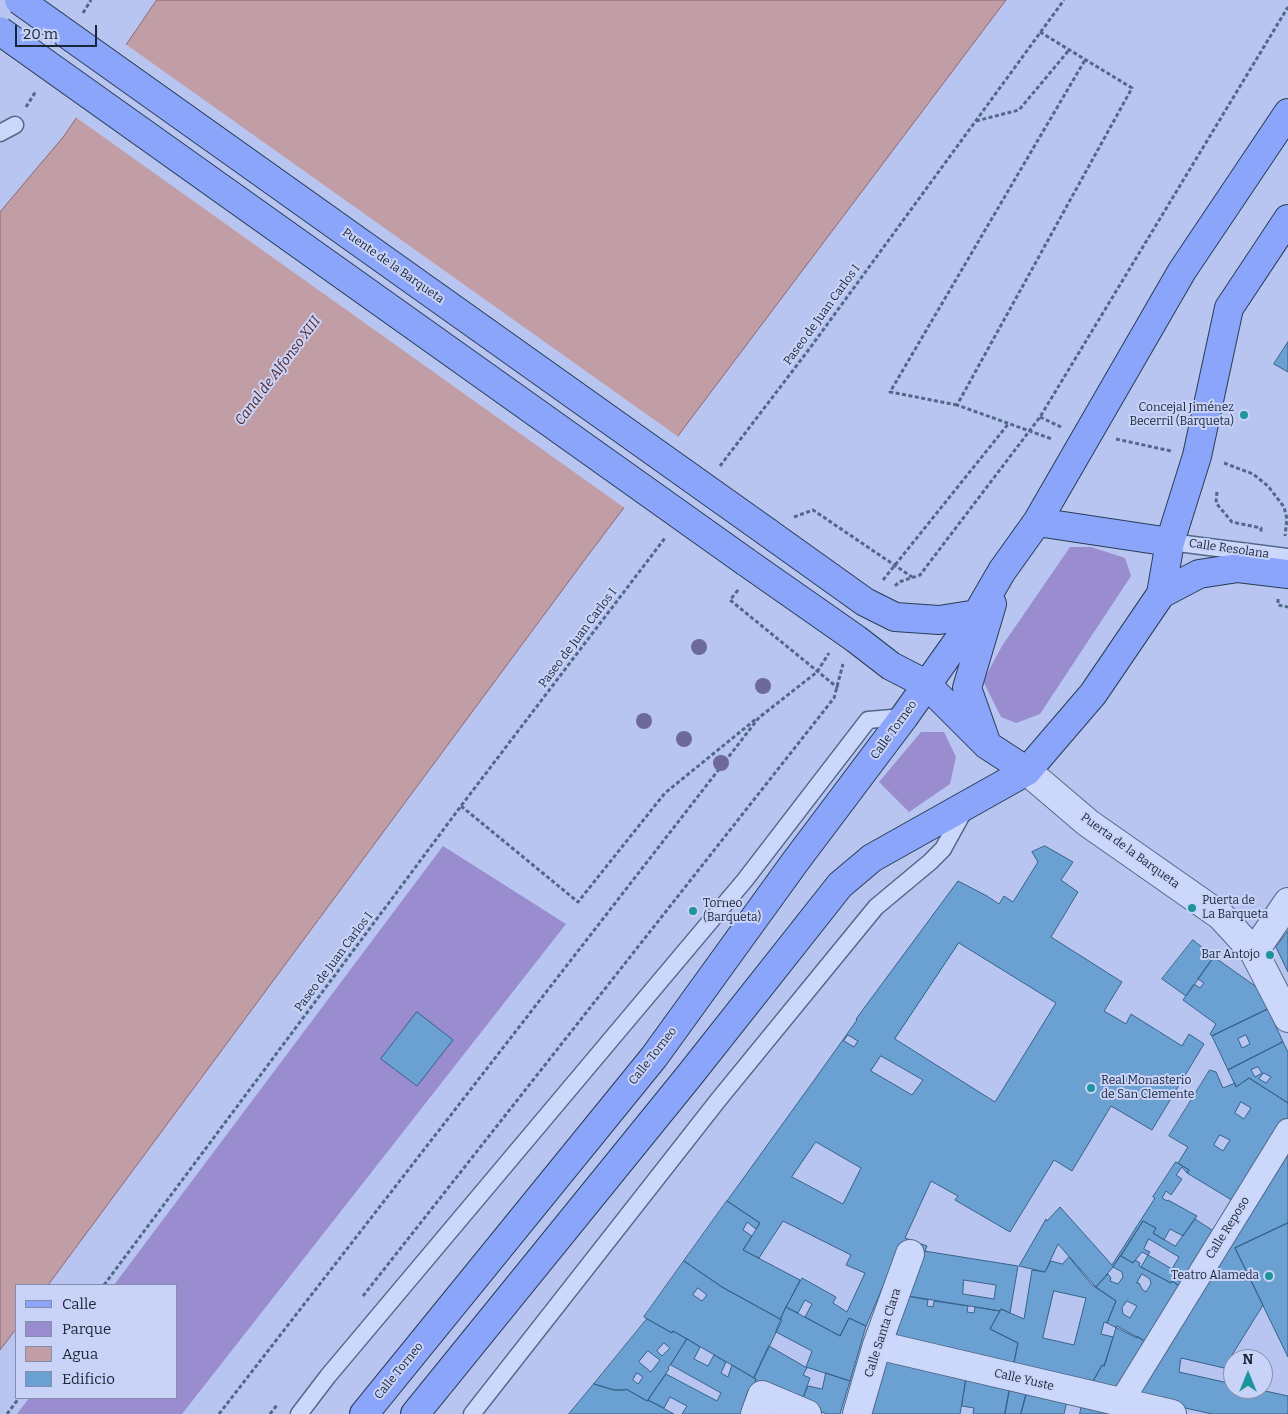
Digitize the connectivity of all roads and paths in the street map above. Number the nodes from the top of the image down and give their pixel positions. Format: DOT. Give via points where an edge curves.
graph roads {
  1 [pos="19,0"];
  2 [pos="1064,0"];
  3 [pos="1288,8"];
  4 [pos="0,32"];
  5 [pos="1040,32"];
  6 [pos="1069,50"];
  7 [pos="1085,60"];
  8 [pos="1288,113"];
  9 [pos="975,121"];
  10 [pos="15,125"];
  11 [pos="0,133"];
  12 [pos="1288,219"];
  13 [pos="957,405"];
  14 [pos="1040,417"];
  15 [pos="1009,423"];
  16 [pos="1028,431"];
  17 [pos="1088,433"];
  18 [pos="1052,439"];
  19 [pos="1197,456"];
  20 [pos="714,474"];
  21 [pos="1217,484"];
  22 [pos="1037,522"];
  23 [pos="776,526"];
  24 [pos="1260,535"];
  25 [pos="666,537"];
  26 [pos="1170,542"];
  27 [pos="1286,551"];
  28 [pos="895,565"];
  29 [pos="1002,571"];
  30 [pos="1288,574"];
  31 [pos="912,577"];
  32 [pos="739,589"];
  33 [pos="1161,594"];
  34 [pos="871,605"];
  35 [pos="977,614"];
  36 [pos="851,636"];
  37 [pos="891,666"];
  38 [pos="817,672"];
  39 [pos="926,684"];
  40 [pos="838,688"];
  41 [pos="761,715"];
  42 [pos="904,717"];
  43 [pos="987,744"];
  44 [pos="1028,771"];
  45 [pos="969,803"];
  46 [pos="461,806"];
  47 [pos="1288,902"];
  48 [pos="1254,952"];
  49 [pos="1288,1018"];
  50 [pos="1288,1131"];
  51 [pos="910,1254"];
  52 [pos="105,1284"];
  53 [pos="362,1298"];
  54 [pos="877,1344"];
  55 [pos="282,1398"];
  56 [pos="18,1399"];
  57 [pos="1121,1402"];
  58 [pos="1078,1404"];
  59 [pos="7,1414"];
  60 [pos="219,1414"];
  61 [pos="270,1414"];
  62 [pos="299,1414"];
  63 [pos="364,1414"];
  64 [pos="415,1414"];
  65 [pos="472,1414"];
  66 [pos="755,1414"];
  67 [pos="807,1414"];
  68 [pos="857,1414"];
  69 [pos="1172,1414"];
  1 -- 23 [label="main road, Puente de la Barqueta, bridge"];
  2 -- 5 [label="path, Paseo de Juan Carlos I"];
  3 -- 14 [label="path"];
  4 -- 36 [label="main road, bridge"];
  5 -- 6 [label="path"];
  5 -- 9 [label="path, Paseo de Juan Carlos I"];
  6 -- 7 [label="path"];
  6 -- 9 [label="path" via="1019,110"];
  7 -- 13 [label="path" via="1132,88"];
  7 -- 13 [label="path" via="890,392"];
  8 -- 17 [label="main road" via="1182,271"];
  9 -- 20 [label="path, Paseo de Juan Carlos I"];
  10 -- 11 [label="lane"];
  12 -- 19 [label="main road" via="1229,308"];
  13 -- 15 [label="path"];
  14 -- 16 [label="path"];
  14 -- 17 [label="path" via="1059,427"];
  15 -- 16 [label="path"];
  15 -- 28 [label="path"];
  16 -- 18 [label="path"];
  16 -- 31 [label="path" via="920,575"];
  17 -- 19 [label="path"];
  17 -- 22 [label="main road"];
  19 -- 26 [label="main road"];
  19 -- 27 [label="path" via="1254,474 1268,486 1284,507"];
  21 -- 24 [label="path" via="1216,503 1232,522 1261,528"];
  22 -- 26 [label="main road"];
  22 -- 29 [label="main road"];
  23 -- 28 [label="path" via="813,510"];
  23 -- 34 [label="main road, Puente de la Barqueta"];
  25 -- 46 [label="path, Paseo de Juan Carlos I"];
  26 -- 27 [label="lane, Calle Resolana"];
  26 -- 33 [label="main road"];
  28 -- 31 [label="path"];
  28 -- 34 [label="path"];
  29 -- 35 [label="main road, Calle Torneo"];
  29 -- 43 [label="main road" via="967,688"];
  30 -- 33 [label="main road, Calle Resolana" via="1238,568 1199,574"];
  31 -- 34 [label="path" via="898,582"];
  32 -- 38 [label="path" via="730,600"];
  33 -- 44 [label="main road" via="1093,694"];
  34 -- 35 [label="main road, Puente de la Barqueta" via="895,617 939,620"];
  35 -- 39 [label="main road, Calle Torneo"];
  36 -- 37 [label="main road"];
  36 -- 38 [label="path" via="830,650"];
  36 -- 40 [label="path"];
  37 -- 39 [label="main road"];
  37 -- 42 [label="main road"];
  38 -- 40 [label="path"];
  38 -- 41 [label="path"];
  39 -- 42 [label="main road, Calle Torneo"];
  39 -- 43 [label="main road"];
  40 -- 53 [label="path" via="834,698"];
  41 -- 46 [label="path" via="665,793 578,902"];
  41 -- 60 [label="path"];
  42 -- 62 [label="lane" via="868,720 745,880"];
  42 -- 63 [label="main road, Calle Torneo" via="654,1057"];
  43 -- 44 [label="main road"];
  44 -- 45 [label="main road"];
  44 -- 48 [label="street, Puerta de la Barqueta" via="1088,824 1221,916"];
  45 -- 64 [label="main road" via="872,858 840,884"];
  45 -- 65 [label="lane" via="942,849 876,907 719,1099"];
  46 -- 52 [label="path, Paseo de Juan Carlos I"];
  47 -- 48 [label="street"];
  48 -- 49 [label="street, Puerta de la Barqueta"];
  50 -- 57 [label="street, Calle Reposo"];
  51 -- 54 [label="street, Calle Santa Clara"];
  54 -- 58 [label="street, Calle Yuste"];
  54 -- 68 [label="street, Calle Santa Clara"];
  55 -- 61 [label="path"];
  56 -- 59 [label="path"];
  57 -- 58 [label="street, Calle Yuste"];
  57 -- 69 [label="street, Calle Yuste"];
  66 -- 67 [label="street" via="762,1395"];
}
